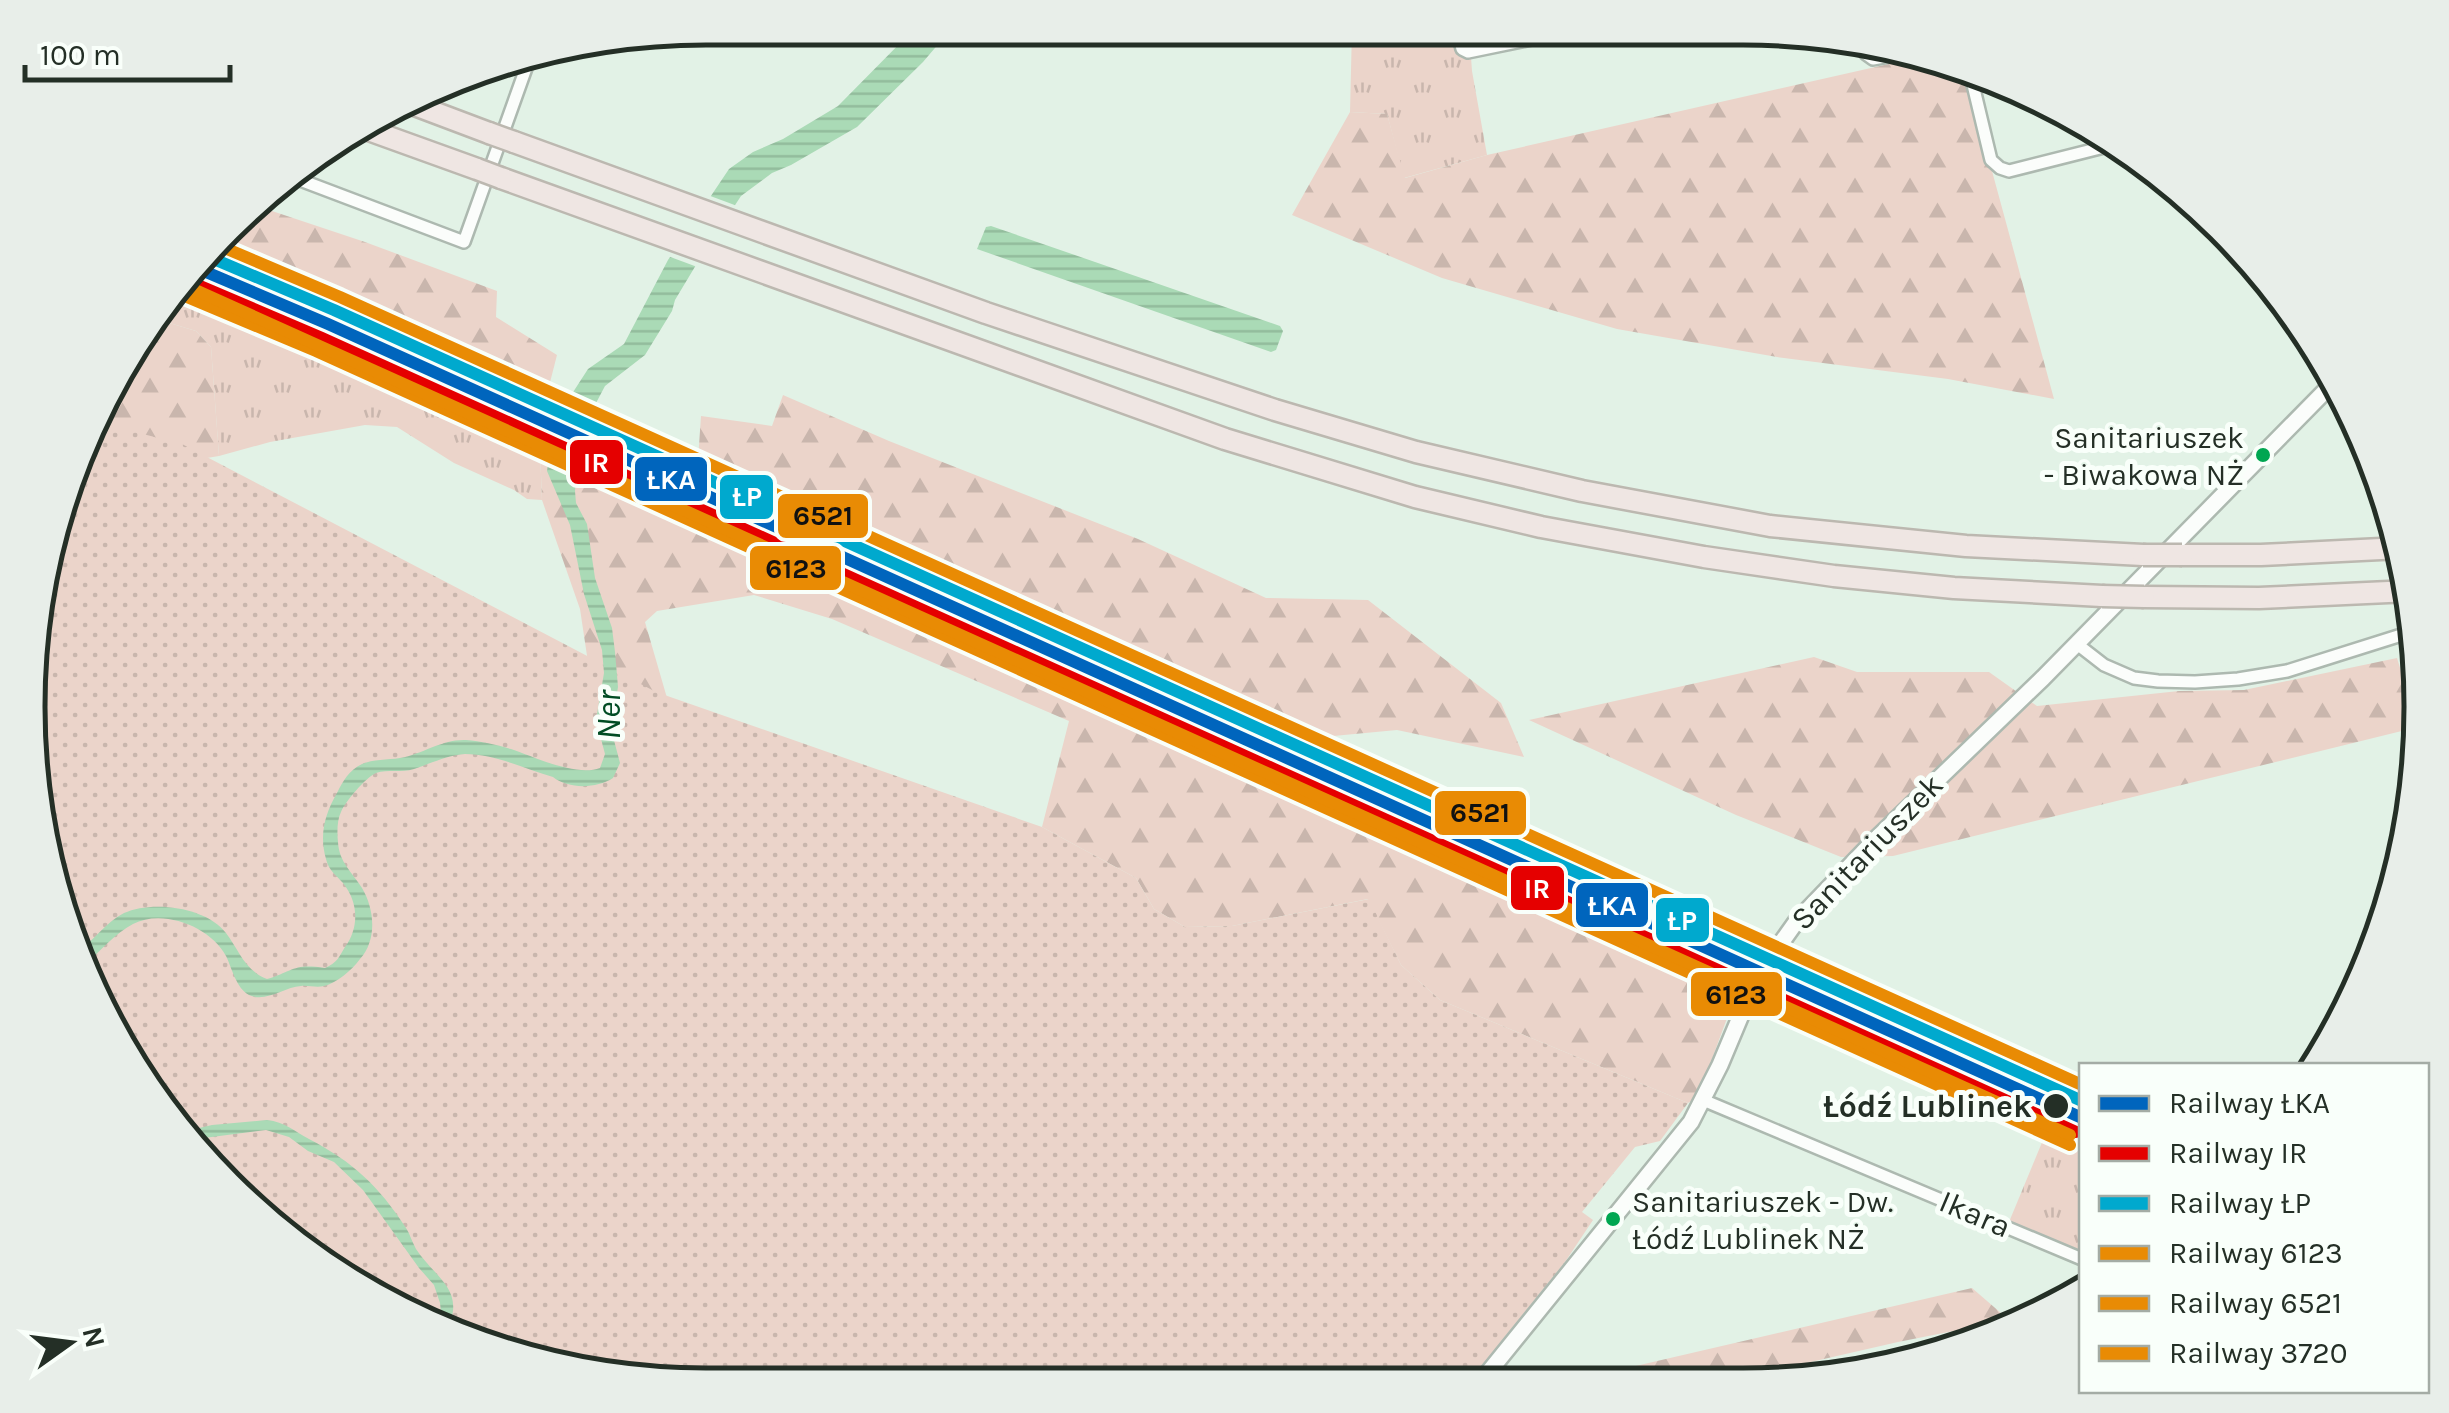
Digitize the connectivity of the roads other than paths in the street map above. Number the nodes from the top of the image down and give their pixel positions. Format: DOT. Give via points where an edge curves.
graph roads {
  1 [pos="1461,45"];
  2 [pos="1503,45"];
  3 [pos="525,71"];
  4 [pos="1974,87"];
  5 [pos="424,108"];
  6 [pos="377,133"];
  7 [pos="2097,148"];
  8 [pos="304,182"];
  9 [pos="2324,392"];
  10 [pos="2384,549"];
  11 [pos="2393,592"];
  12 [pos="2400,637"];
  13 [pos="2077,644"];
  14 [pos="1703,1100"];
  15 [pos="2079,1258"];
  16 [pos="1492,1368"];
  1 -- 2 [label="street" via="1468,52"];
  3 -- 8 [label="street" via="464,242"];
  4 -- 7 [label="street" via="1992,160 2000,168"];
  5 -- 10 [label="highway, bridge" via="986,313 1275,410 1582,491 1770,526 1966,546 2182,555"];
  6 -- 11 [label="highway, bridge" via="1225,440 1542,527 1723,560 1954,588 2260,598"];
  9 -- 13 [label="street, Sanitariuszek"];
  12 -- 13 [label="street" via="2286,671 2195,682 2134,678"];
  13 -- 14 [label="street, Sanitariuszek" via="1788,932 1758,978"];
  14 -- 15 [label="street, Ikara"];
  14 -- 16 [label="street, Sanitariuszek"];
}
